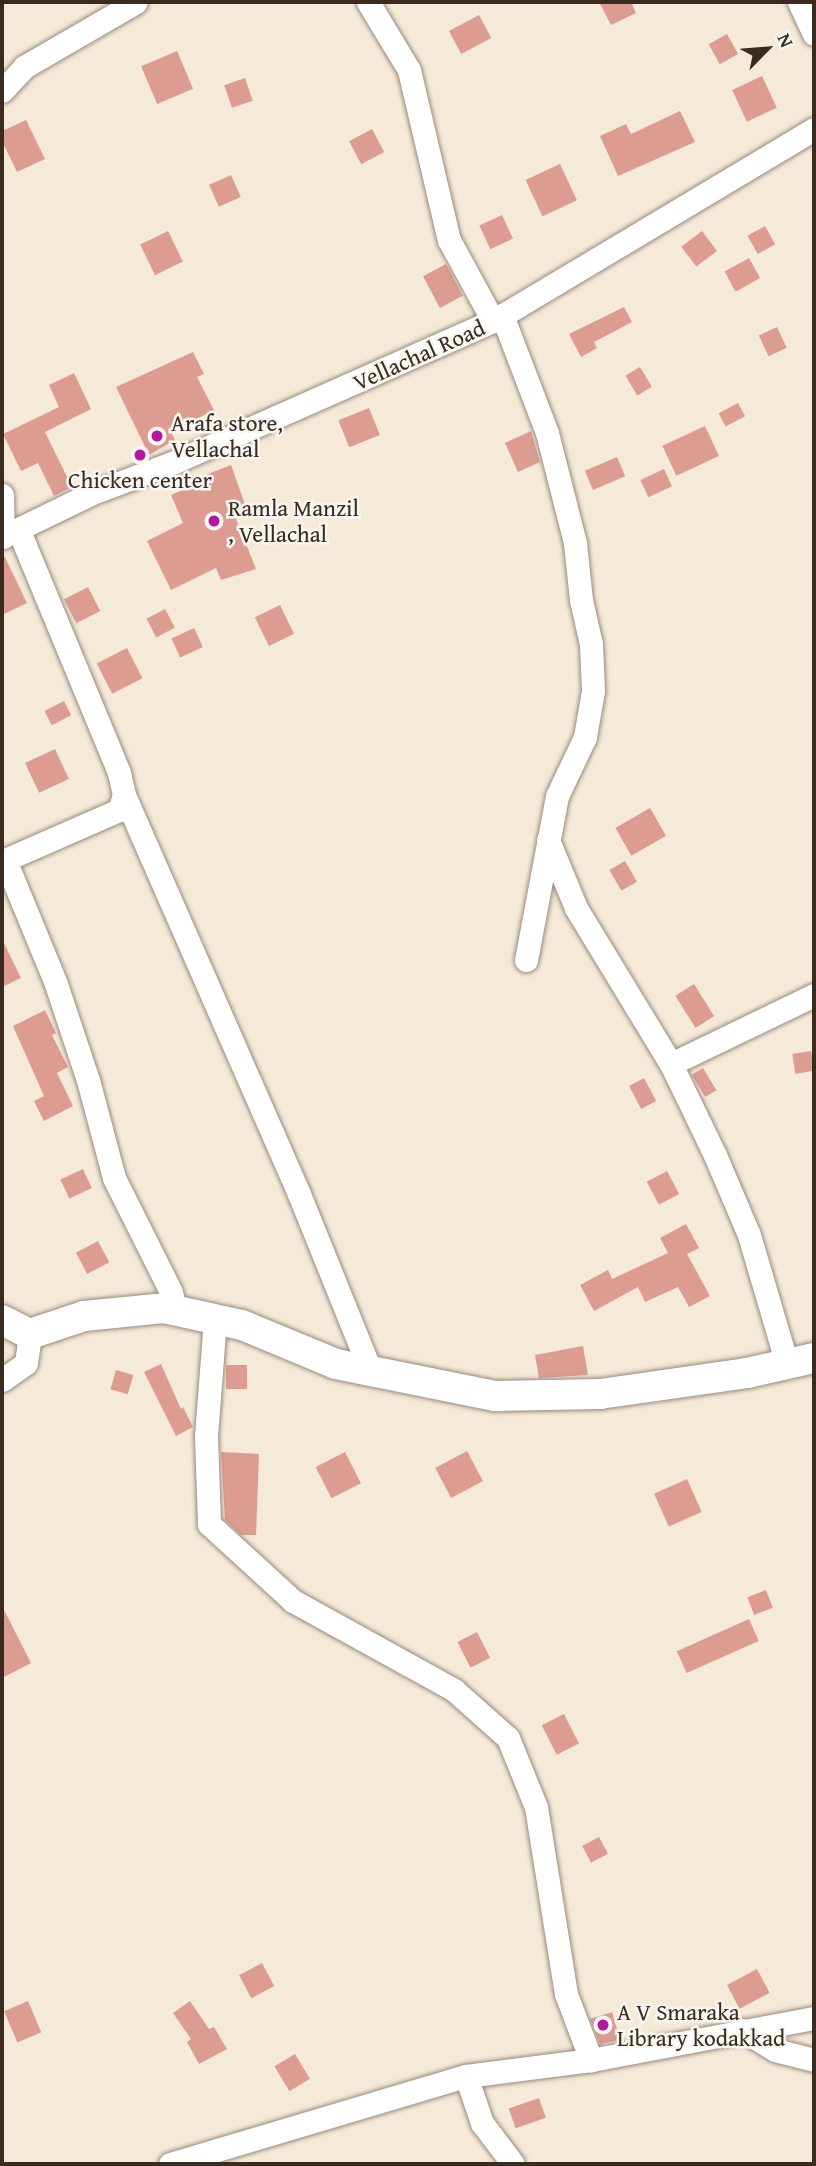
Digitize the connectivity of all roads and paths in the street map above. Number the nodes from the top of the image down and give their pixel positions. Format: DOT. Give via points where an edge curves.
graph roads {
  1 [pos="136,2"];
  2 [pos="368,2"];
  3 [pos="799,2"];
  4 [pos="814,34"];
  5 [pos="2,92"];
  6 [pos="814,129"];
  7 [pos="498,318"];
  8 [pos="2,495"];
  9 [pos="8,535"];
  10 [pos="124,795"];
  11 [pos="548,840"];
  12 [pos="526,960"];
  13 [pos="814,995"];
  14 [pos="671,1064"];
  15 [pos="175,1310"];
  16 [pos="215,1319"];
  17 [pos="2,1320"];
  18 [pos="30,1334"];
  19 [pos="800,1361"];
  20 [pos="371,1371"];
  21 [pos="2,1380"];
  22 [pos="814,2018"];
  23 [pos="741,2029"];
  24 [pos="591,2060"];
  25 [pos="814,2060"];
  26 [pos="466,2076"];
  27 [pos="170,2164"];
  28 [pos="513,2164"];
  1 -- 5 [label="street" via="24,67"];
  2 -- 7 [label="street" via="409,70 449,240"];
  3 -- 4 [label="street"];
  6 -- 7 [label="street, Vellachal Road"];
  7 -- 9 [label="street, Vellachal Road" via="184,458 90,494"];
  7 -- 11 [label="street" via="548,433 575,543 591,644 593,691 585,737 557,796"];
  8 -- 9 [label="street"];
  9 -- 10 [label="street" via="119,773"];
  10 -- 15 [label="street" via="119,810 5,860 89,1080 114,1178 171,1292"];
  10 -- 20 [label="street" via="294,1182"];
  11 -- 12 [label="street"];
  11 -- 14 [label="street" via="576,908"];
  13 -- 14 [label="street"];
  14 -- 19 [label="street" via="715,1155"];
  15 -- 16 [label="main road"];
  15 -- 18 [label="main road" via="84,1316"];
  16 -- 20 [label="main road" via="242,1325 337,1364"];
  16 -- 24 [label="street" via="206,1436 209,1524 293,1601 454,1690 508,1738 536,1807 566,1994"];
  17 -- 18 [label="main road"];
  18 -- 21 [label="street" via="26,1363"];
  19 -- 20 [label="main road" via="747,1373 587,1394 495,1396"];
  22 -- 23 [label="street"];
  23 -- 24 [label="street"];
  23 -- 25 [label="street" via="775,2050"];
  24 -- 26 [label="street"];
  26 -- 27 [label="street"];
  26 -- 28 [label="street" via="482,2123"];
}
